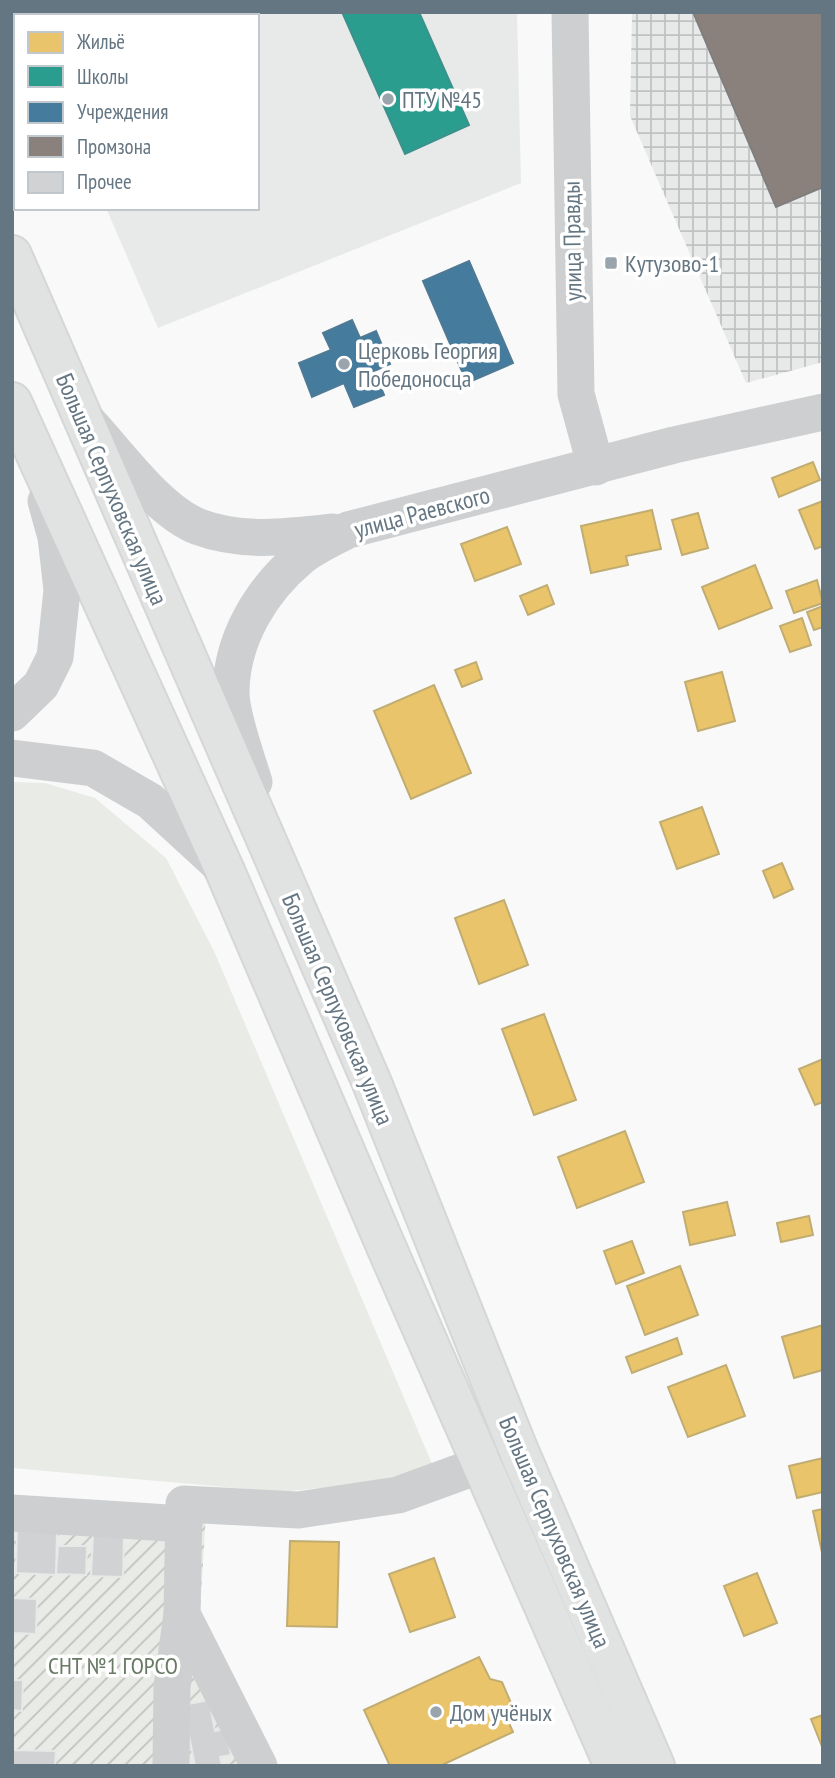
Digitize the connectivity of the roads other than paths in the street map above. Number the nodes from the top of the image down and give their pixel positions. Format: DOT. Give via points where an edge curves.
graph roads {
  1 [pos="570,12"];
  2 [pos="12,256"];
  3 [pos="78,411"];
  4 [pos="823,412"];
  5 [pos="19,419"];
  6 [pos="596,467"];
  7 [pos="348,530"];
  8 [pos="12,713"];
  9 [pos="12,758"];
  10 [pos="273,855"];
  11 [pos="225,871"];
  12 [pos="483,1464"];
  13 [pos="12,1513"];
  14 [pos="184,1524"];
  15 [pos="183,1614"];
  16 [pos="213,1676"];
  17 [pos="172,1687"];
  18 [pos="171,1766"];
  19 [pos="259,1766"];
  20 [pos="614,1766"];
  21 [pos="656,1766"];
  1 -- 6 [label="street, улица Правды" via="576,394"];
  2 -- 3 [label="main road, Большая Серпуховская улица"];
  3 -- 7 [label="street" via="160,500 197,526 235,536 284,537"];
  3 -- 10 [label="main road, Большая Серпуховская улица"];
  4 -- 6 [label="street, улица Раевского"];
  5 -- 8 [label="street" via="56,537 62,590 55,657 41,685"];
  5 -- 11 [label="main road, Большая Серпуховская улица"];
  6 -- 7 [label="street, улица Раевского"];
  7 -- 10 [label="street, улица Раевского" via="302,556 277,581 247,622 235,660 231,695"];
  9 -- 11 [label="street" via="93,768 150,801"];
  10 -- 21 [label="main road, Большая Серпуховская улица" via="372,1083 518,1449"];
  11 -- 12 [label="main road, Большая Серпуховская улица"];
  12 -- 14 [label="street" via="398,1495 298,1510 184,1504"];
  12 -- 20 [label="main road, Большая Серпуховская улица"];
  13 -- 14 [label="street"];
  14 -- 15 [label="street"];
  15 -- 16 [label="street"];
  15 -- 17 [label="street"];
  16 -- 17 [label="street" via="190,1671"];
  16 -- 19 [label="street"];
  17 -- 18 [label="street"];
}
